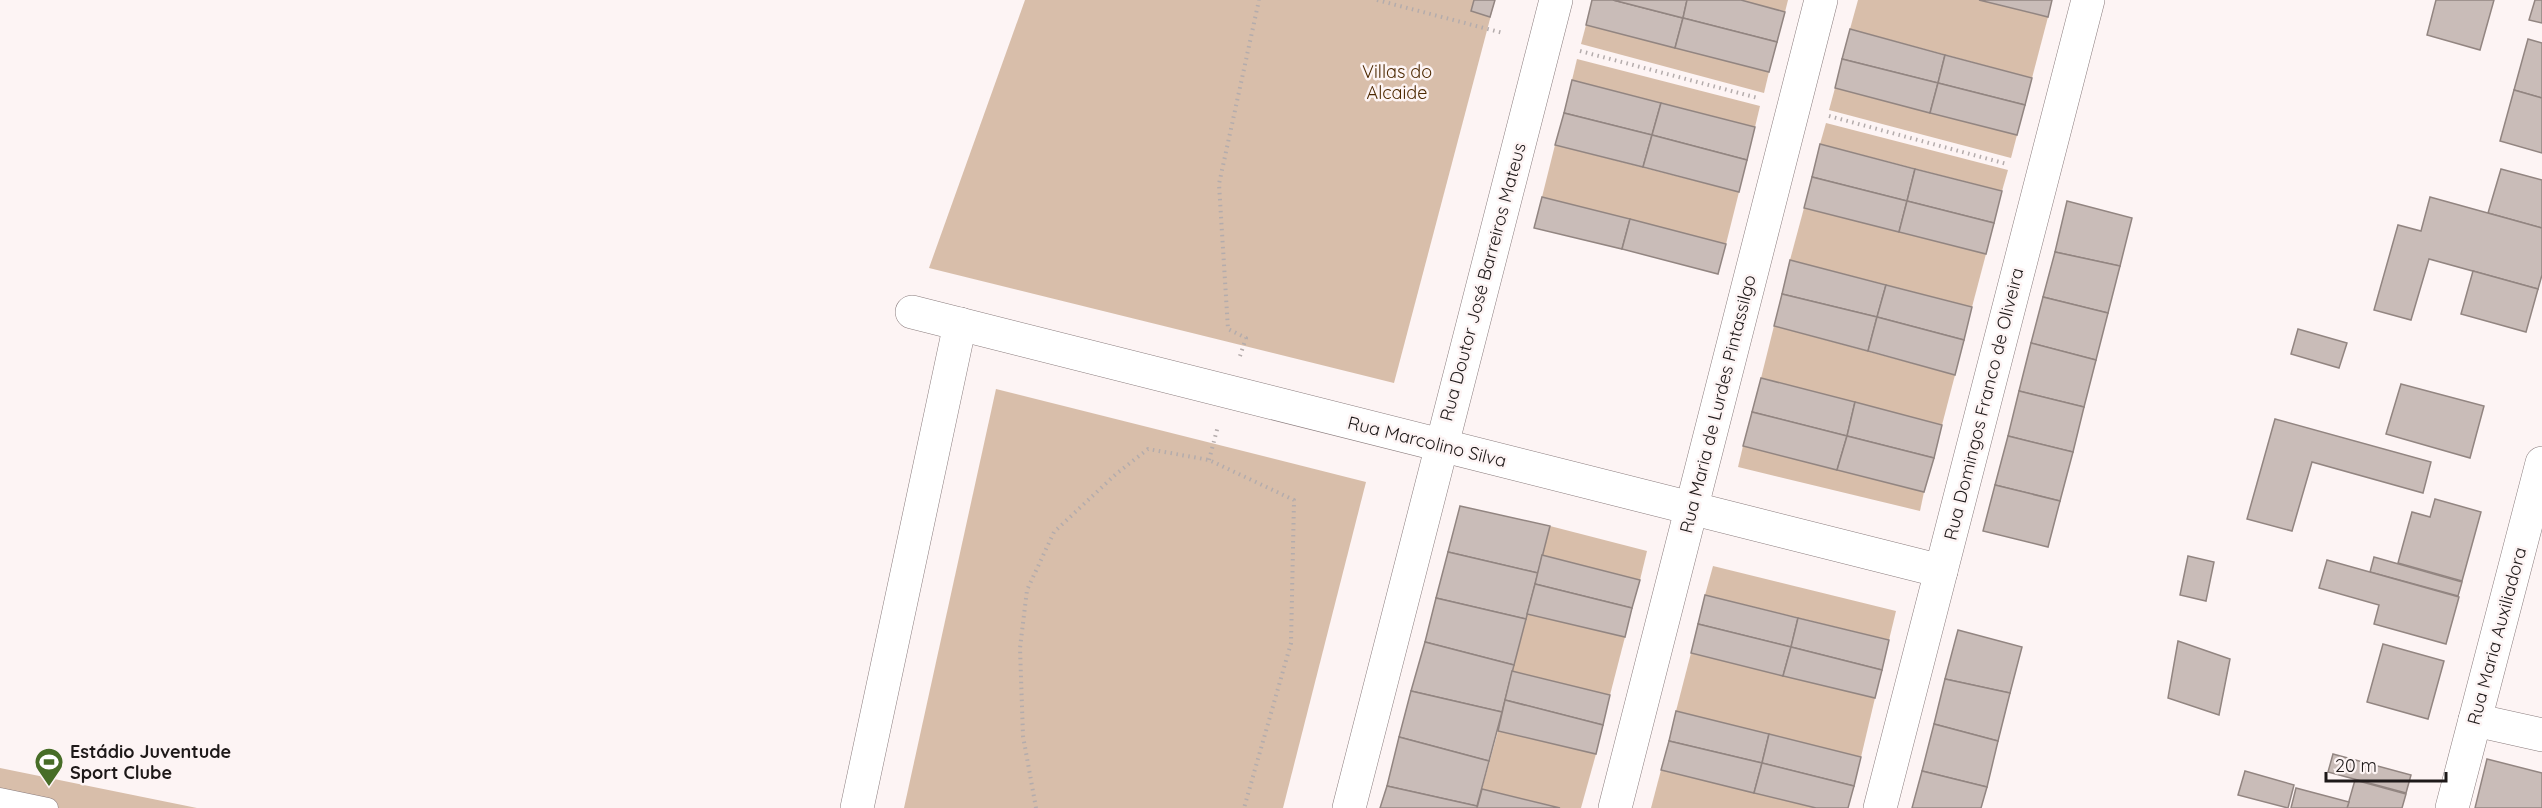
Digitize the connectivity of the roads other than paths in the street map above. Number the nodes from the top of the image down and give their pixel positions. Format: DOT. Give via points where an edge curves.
graph roads {
  1 [pos="1556,0"];
  2 [pos="1821,0"];
  3 [pos="2088,0"];
  4 [pos="912,312"];
  5 [pos="960,324"];
  6 [pos="1441,445"];
  7 [pos="2542,464"];
  8 [pos="1691,508"];
  9 [pos="1941,571"];
  10 [pos="2475,720"];
  11 [pos="2542,735"];
  12 [pos="0,798"];
  13 [pos="48,808"];
  14 [pos="857,808"];
  15 [pos="1349,808"];
  16 [pos="1615,808"];
  17 [pos="1880,808"];
  18 [pos="2452,808"];
  1 -- 6 [label="street, Rua Doutor José Barreiros Mateus"];
  2 -- 8 [label="street, Rua Maria de Lurdes Pintassilgo"];
  3 -- 9 [label="street, Rua Domingos Franco de Oliveira"];
  4 -- 5 [label="street, Rua Marcolino Silva"];
  5 -- 6 [label="street, Rua Marcolino Silva"];
  5 -- 14 [label="street"];
  6 -- 8 [label="street, Rua Marcolino Silva"];
  6 -- 15 [label="street, Rua Doutor José Barreiros Mateus"];
  7 -- 10 [label="street, Rua Maria Auxiliadora"];
  8 -- 9 [label="street, Rua Marcolino Silva"];
  8 -- 16 [label="street, Rua Maria de Lurdes Pintassilgo"];
  9 -- 17 [label="street, Rua Domingos Franco de Oliveira"];
  10 -- 11 [label="street"];
  10 -- 18 [label="street, Rua Maria Auxiliadora"];
  12 -- 13 [label="lane"];
}
